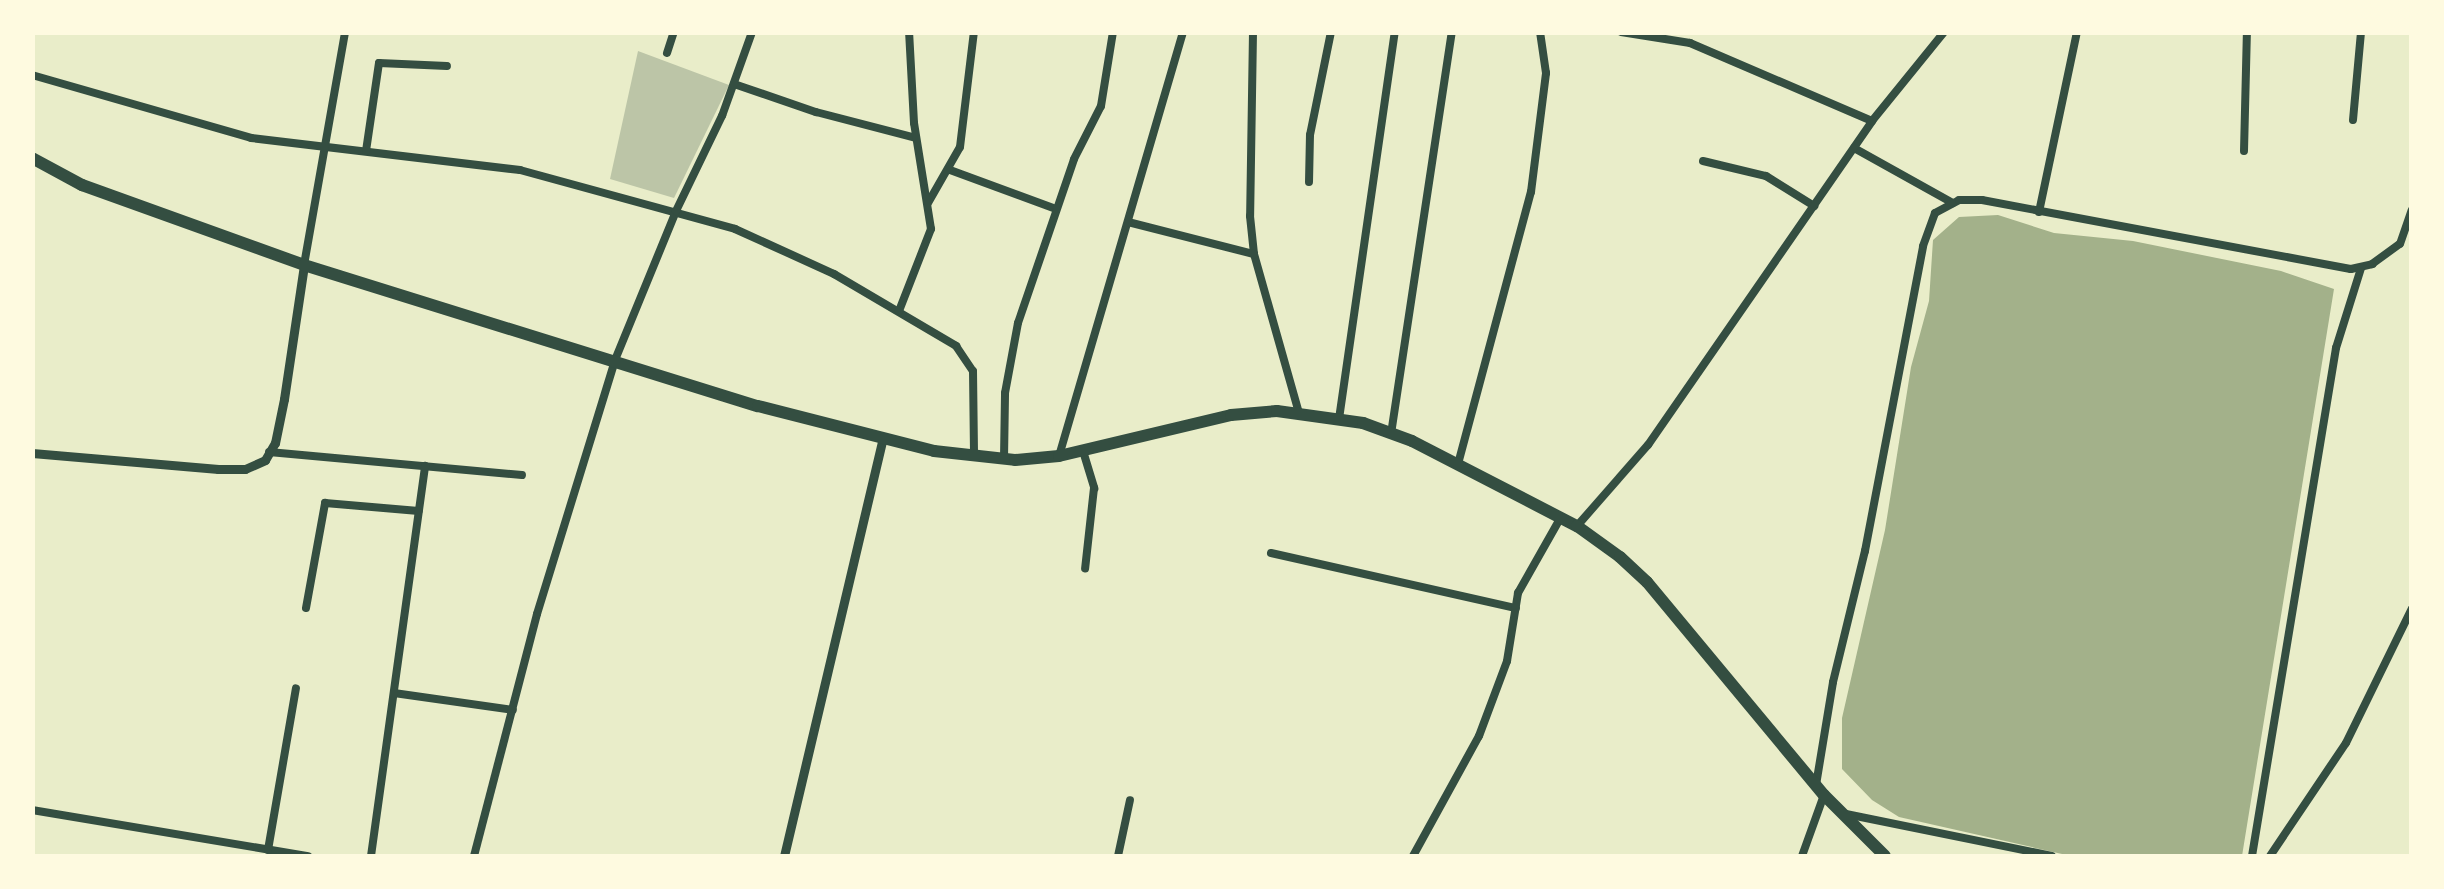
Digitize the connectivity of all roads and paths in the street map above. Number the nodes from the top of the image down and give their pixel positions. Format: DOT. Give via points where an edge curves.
graph roads {
  1 [pos="346,32"];
  2 [pos="674,32"];
  3 [pos="752,32"];
  4 [pos="909,32"];
  5 [pos="974,32"];
  6 [pos="1113,32"];
  7 [pos="1183,32"];
  8 [pos="1253,32"];
  9 [pos="1331,32"];
  10 [pos="1395,32"];
  11 [pos="1452,32"];
  12 [pos="1540,32"];
  13 [pos="1621,32"];
  14 [pos="1944,32"];
  15 [pos="2077,32"];
  16 [pos="2248,32"];
  17 [pos="2361,32"];
  18 [pos="667,54"];
  19 [pos="447,66"];
  20 [pos="32,75"];
  21 [pos="734,84"];
  22 [pos="2352,120"];
  23 [pos="1872,121"];
  24 [pos="916,138"];
  25 [pos="324,148"];
  26 [pos="1854,148"];
  27 [pos="366,151"];
  28 [pos="2244,151"];
  29 [pos="32,158"];
  30 [pos="1702,161"];
  31 [pos="950,170"];
  32 [pos="1309,182"];
  33 [pos="928,203"];
  34 [pos="1953,203"];
  35 [pos="1814,206"];
  36 [pos="1056,209"];
  37 [pos="2412,210"];
  38 [pos="676,211"];
  39 [pos="2039,212"];
  40 [pos="1128,222"];
  41 [pos="1254,254"];
  42 [pos="304,266"];
  43 [pos="2361,268"];
  44 [pos="899,312"];
  45 [pos="615,360"];
  46 [pos="1299,412"];
  47 [pos="1339,419"];
  48 [pos="1391,434"];
  49 [pos="882,440"];
  50 [pos="1083,450"];
  51 [pos="32,452"];
  52 [pos="270,452"];
  53 [pos="1059,456"];
  54 [pos="974,457"];
  55 [pos="1004,459"];
  56 [pos="1458,464"];
  57 [pos="425,466"];
  58 [pos="522,475"];
  59 [pos="419,511"];
  60 [pos="1560,517"];
  61 [pos="1576,526"];
  62 [pos="1271,553"];
  63 [pos="1084,569"];
  64 [pos="306,608"];
  65 [pos="1516,608"];
  66 [pos="2412,608"];
  67 [pos="296,688"];
  68 [pos="394,692"];
  69 [pos="512,710"];
  70 [pos="1820,790"];
  71 [pos="1130,800"];
  72 [pos="32,810"];
  73 [pos="1843,814"];
  74 [pos="268,850"];
  75 [pos="308,856"];
  76 [pos="371,856"];
  77 [pos="474,856"];
  78 [pos="784,856"];
  79 [pos="1118,856"];
  80 [pos="1414,856"];
  81 [pos="1802,856"];
  82 [pos="1886,856"];
  83 [pos="2046,856"];
  84 [pos="2252,856"];
  85 [pos="2270,856"];
  1 -- 25 [label="street"];
  2 -- 18 [label="street"];
  3 -- 21 [label="street"];
  4 -- 24 [label="street"];
  5 -- 31 [label="street" via="960,146"];
  6 -- 36 [label="street" via="1102,106"];
  7 -- 40 [label="street"];
  8 -- 41 [label="street"];
  9 -- 32 [label="street" via="1310,134"];
  10 -- 47 [label="street"];
  11 -- 48 [label="street"];
  12 -- 56 [label="street" via="1546,73 1532,192"];
  13 -- 23 [label="street" via="1690,43"];
  14 -- 23 [label="street"];
  15 -- 39 [label="street"];
  16 -- 28 [label="street"];
  17 -- 22 [label="street"];
  19 -- 27 [label="street" via="380,63"];
  20 -- 25 [label="street" via="250,138"];
  21 -- 24 [label="street"];
  21 -- 38 [label="street"];
  23 -- 26 [label="street"];
  24 -- 33 [label="street"];
  25 -- 27 [label="street"];
  25 -- 42 [label="street"];
  26 -- 34 [label="street"];
  26 -- 35 [label="street"];
  27 -- 38 [label="street" via="520,170"];
  29 -- 42 [label="highway" via="82,185"];
  30 -- 35 [label="street" via="1766,176"];
  31 -- 33 [label="street"];
  31 -- 36 [label="street"];
  33 -- 44 [label="street" via="929,241"];
  34 -- 39 [label="street" via="1982,200"];
  34 -- 70 [label="street" via="1935,214 1923,246 1866,551 1832,682"];
  35 -- 61 [label="street" via="1648,445"];
  36 -- 55 [label="street" via="1008,362"];
  37 -- 43 [label="street" via="2400,244"];
  38 -- 44 [label="street" via="798,257"];
  38 -- 45 [label="street"];
  39 -- 43 [label="street"];
  40 -- 41 [label="street"];
  40 -- 53 [label="street"];
  41 -- 46 [label="street"];
  42 -- 45 [label="highway"];
  42 -- 52 [label="street"];
  43 -- 84 [label="street" via="2336,348"];
  44 -- 54 [label="street" via="968,358 975,389"];
  45 -- 49 [label="highway"];
  45 -- 69 [label="street"];
  46 -- 47 [label="highway"];
  46 -- 50 [label="highway" via="1231,416"];
  47 -- 48 [label="highway"];
  48 -- 56 [label="highway"];
  49 -- 54 [label="highway"];
  49 -- 78 [label="street"];
  50 -- 53 [label="highway"];
  50 -- 63 [label="street" via="1094,488"];
  51 -- 52 [label="street" via="245,468"];
  52 -- 57 [label="street"];
  53 -- 55 [label="highway"];
  54 -- 55 [label="highway"];
  56 -- 60 [label="highway"];
  57 -- 58 [label="street"];
  57 -- 59 [label="street"];
  59 -- 64 [label="street" via="325,502"];
  59 -- 68 [label="street"];
  60 -- 61 [label="highway"];
  60 -- 65 [label="street" via="1523,581"];
  61 -- 70 [label="highway" via="1647,582"];
  62 -- 65 [label="street"];
  65 -- 80 [label="street" via="1507,661 1479,736"];
  66 -- 85 [label="street" via="2346,742"];
  67 -- 74 [label="street"];
  68 -- 69 [label="street"];
  68 -- 76 [label="street"];
  69 -- 77 [label="street"];
  70 -- 73 [label="highway"];
  70 -- 81 [label="street"];
  71 -- 79 [label="street"];
  72 -- 74 [label="street"];
  73 -- 82 [label="highway"];
  73 -- 83 [label="street"];
  74 -- 75 [label="street"];
}
